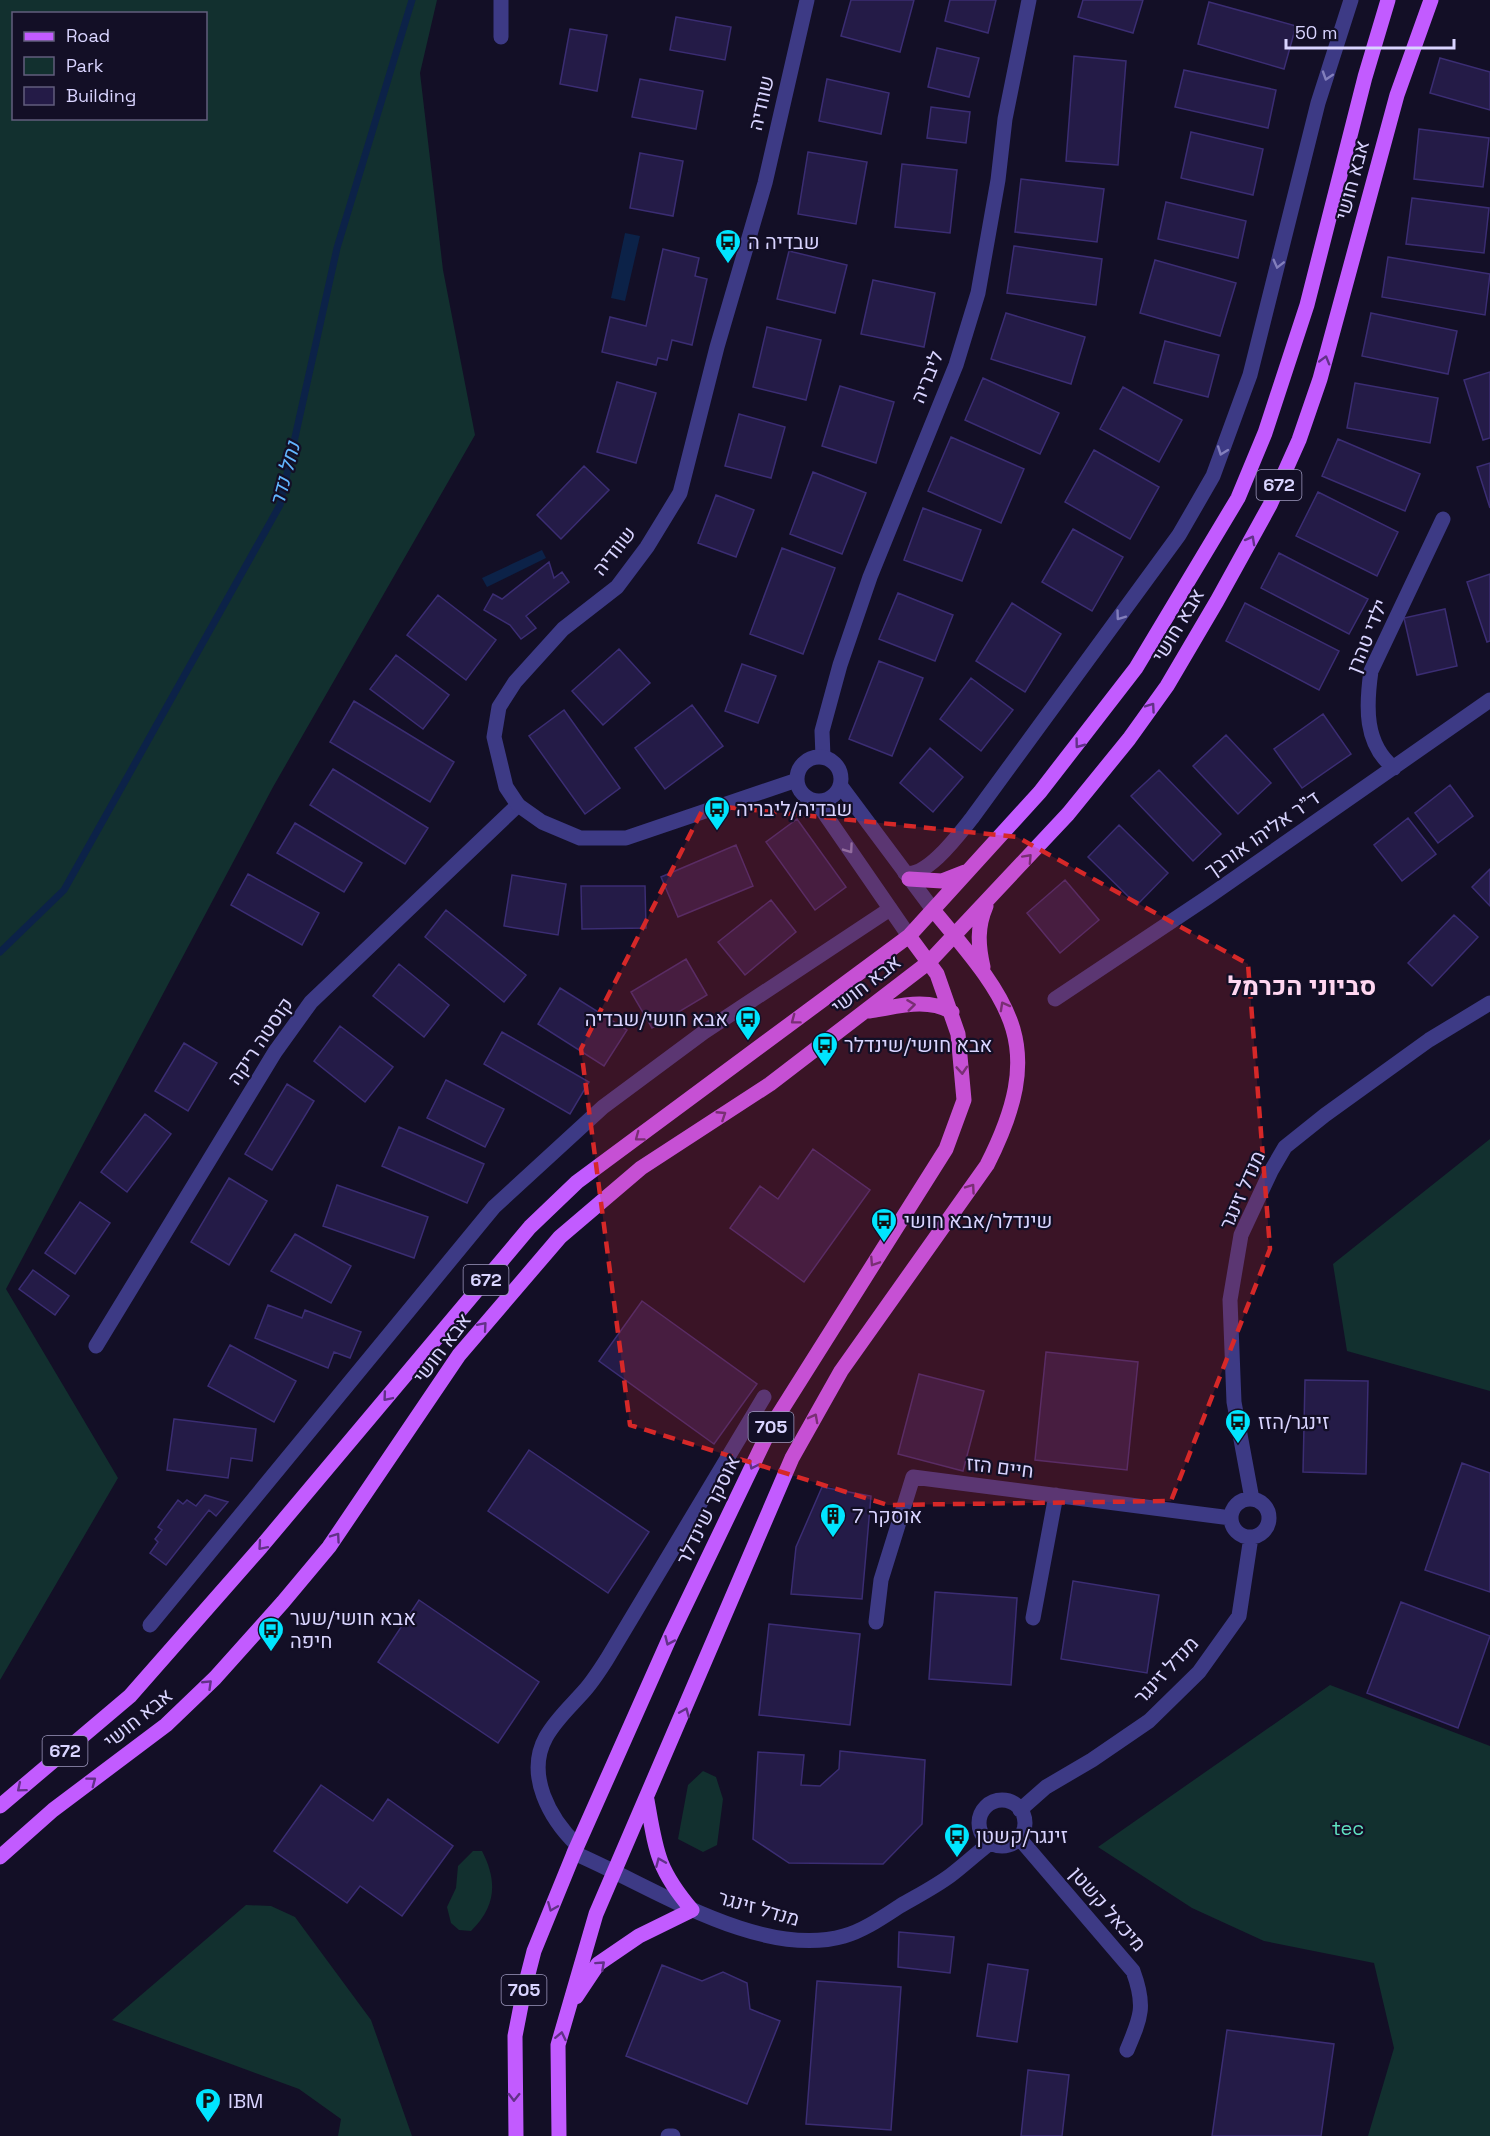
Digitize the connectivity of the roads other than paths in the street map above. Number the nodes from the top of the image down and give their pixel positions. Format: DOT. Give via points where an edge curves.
graph roads {
  1 [pos="501,0"];
  2 [pos="807,0"];
  3 [pos="1029,0"];
  4 [pos="1351,0"];
  5 [pos="1388,0"];
  6 [pos="1431,0"];
  7 [pos="501,37"];
  8 [pos="1443,519"];
  9 [pos="1490,700"];
  10 [pos="823,757"];
  11 [pos="1394,768"];
  12 [pos="797,780"];
  13 [pos="840,785"];
  14 [pos="816,801"];
  15 [pos="518,805"];
  16 [pos="970,869"];
  17 [pos="907,876"];
  18 [pos="988,900"];
  19 [pos="890,909"];
  20 [pos="933,911"];
  21 [pos="909,936"];
  22 [pos="955,936"];
  23 [pos="929,962"];
  24 [pos="983,970"];
  25 [pos="1055,999"];
  26 [pos="1490,1003"];
  27 [pos="869,1011"];
  28 [pos="952,1012"];
  29 [pos="96,1346"];
  30 [pos="764,1397"];
  31 [pos="1056,1495"];
  32 [pos="1252,1499"];
  33 [pos="1231,1518"];
  34 [pos="1251,1537"];
  35 [pos="1033,1618"];
  36 [pos="876,1622"];
  37 [pos="150,1625"];
  38 [pos="647,1800"];
  39 [pos="0,1806"];
  40 [pos="1020,1810"];
  41 [pos="1019,1838"];
  42 [pos="990,1843"];
  43 [pos="574,1853"];
  44 [pos="0,1857"];
  45 [pos="616,1870"];
  46 [pos="692,1910"];
  47 [pos="566,2012"];
  48 [pos="1127,2050"];
  49 [pos="516,2136"];
  50 [pos="559,2136"];
  51 [pos="668,2136"];
  52 [pos="673,2136"];
  1 -- 7 [label="street"];
  2 -- 15 [label="street, שוודיה" via="765,183 680,493 617,587 563,629 515,682 499,707 494,737 506,787"];
  3 -- 10 [label="street, ליבריה" via="1005,118 978,293 956,365 875,566 840,665 822,731"];
  4 -- 17 [label="street, one-way" via="1318,103 1250,375 1213,476 1179,535 972,818 933,861"];
  5 -- 16 [label="main road, אבא חושי / 672, one-way" via="1307,305 1265,433 1238,498 1136,668 1076,749"];
  18 -- 6 [label="main road, אבא חושי / 672, one-way" via="1068,814 1167,686 1270,505 1320,379 1397,95"];
  8 -- 11 [label="street, ילדי טהרן" via="1371,671 1369,724 1380,757"];
  9 -- 11 [label="street, ד\"ר אליהו אורבך"];
  10 -- 12 [label="street" via="804,762"];
  10 -- 13 [label="street" via="839,770"];
  11 -- 25 [label="street, ד\"ר אליהו אורבך"];
  12 -- 14 [label="street" via="803,794"];
  12 -- 15 [label="street, שוודיה" via="626,838 580,838 542,822"];
  13 -- 14 [label="street" via="833,795"];
  13 -- 17 [label="street"];
  14 -- 19 [label="street, one-way"];
  15 -- 29 [label="street, קוסטה ריקה" via="311,1002 275,1052"];
  16 -- 17 [label="main road" via="942,881"];
  16 -- 20 [label="main road, אבא חושי / 672"];
  17 -- 20 [label="street"];
  18 -- 22 [label="main road, אבא חושי / 672"];
  18 -- 24 [label="main road, 705" via="978,938"];
  19 -- 21 [label="street"];
  19 -- 37 [label="street" via="704,1032 603,1107 494,1207"];
  20 -- 21 [label="main road, אבא חושי / 672"];
  20 -- 22 [label="main road"];
  21 -- 23 [label="main road, אוסקר שינדלר / 705"];
  21 -- 39 [label="main road, אבא חושי / 672, one-way" via="577,1182 538,1219 130,1696"];
  22 -- 23 [label="main road, אבא חושי / 672"];
  22 -- 24 [label="main road"];
  23 -- 27 [label="main road, אבא חושי / 672"];
  23 -- 28 [label="main road, אוסקר שינדלר / 705"];
  38 -- 24 [label="main road, 705, one-way" via="792,1458 822,1401 987,1165 1002,1137 1017,1085 1019,1057 1012,1022"];
  26 -- 32 [label="street, מנדל זינגר" via="1429,1040 1325,1115 1285,1147 1271,1171 1241,1235 1230,1300 1234,1402"];
  27 -- 28 [label="main road, one-way" via="919,1003"];
  44 -- 27 [label="main road, אבא חושי / 672, one-way" via="53,1810 166,1725 215,1678 329,1547 459,1355 560,1237 641,1168 770,1084"];
  28 -- 43 [label="main road, אוסקר שינדלר / 705, one-way" via="964,1100 946,1149 772,1425 670,1637"];
  30 -- 43 [label="street" via="606,1659 540,1749 543,1795 559,1828 577,1845"];
  31 -- 33 [label="street, חיים הזז"];
  31 -- 35 [label="street"];
  31 -- 36 [label="street, חיים הזז" via="913,1477 881,1580"];
  32 -- 33 [label="street" via="1240,1502"];
  32 -- 34 [label="street" via="1267,1509 1269,1522 1262,1532"];
  33 -- 34 [label="street" via="1239,1534"];
  34 -- 40 [label="street, מנדל זינגר" via="1239,1616 1199,1672 1149,1721 1046,1787"];
  38 -- 45 [label="main road, 705"];
  46 -- 38 [label="main road, one-way" via="669,1883 656,1854"];
  40 -- 41 [label="street" via="1024,1821"];
  40 -- 42 [label="street" via="1001,1801 988,1805 980,1817 980,1832"];
  41 -- 42 [label="street" via="1002,1846"];
  41 -- 48 [label="street, מיכאל קשטן" via="1133,1971 1142,1994 1140,2020"];
  42 -- 46 [label="street, מנדל זינגר" via="949,1876 845,1936 807,1942 776,1939"];
  43 -- 45 [label="street, מנדל זינגר"];
  43 -- 49 [label="main road, אוסקר שינדלר / 705, one-way" via="534,1952 524,1990 515,2036"];
  45 -- 46 [label="street, מנדל זינגר"];
  45 -- 47 [label="main road, 705" via="596,1914"];
  47 -- 46 [label="main road, one-way" via="598,1964 639,1936"];
  50 -- 47 [label="main road, 705, one-way" via="558,2045"];
  51 -- 52 [label="street"];
}
